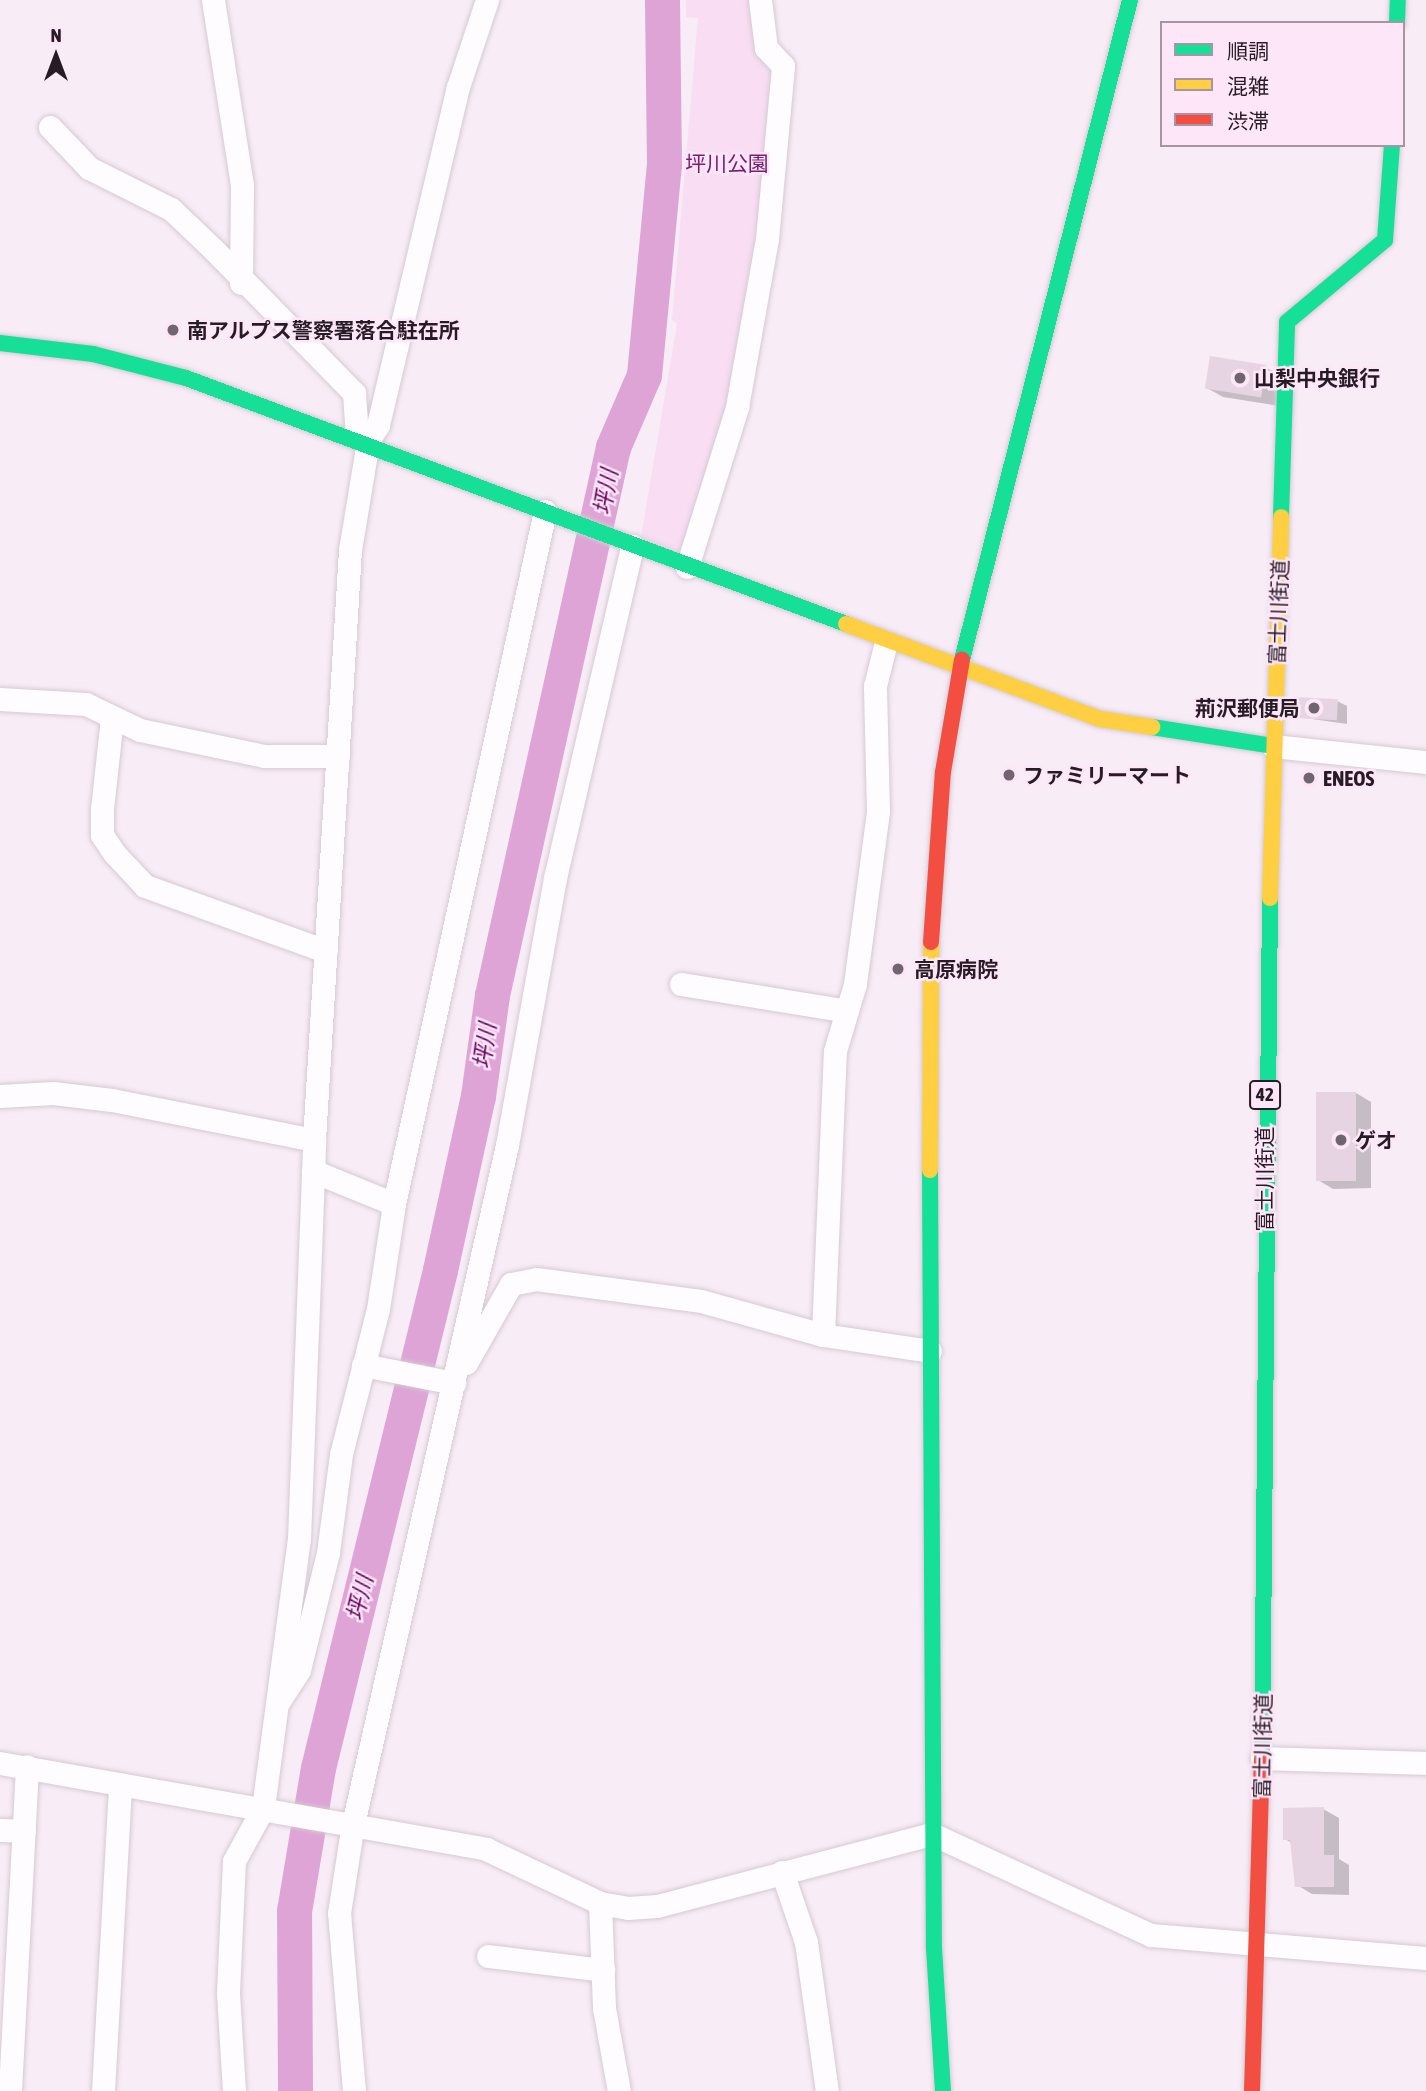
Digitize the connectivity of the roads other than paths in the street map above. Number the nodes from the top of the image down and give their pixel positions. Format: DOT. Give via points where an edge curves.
graph roads {
  1 [pos="213,0"];
  2 [pos="486,0"];
  3 [pos="760,0"];
  4 [pos="1129,0"];
  5 [pos="1398,0"];
  6 [pos="1397,21"];
  7 [pos="50,127"];
  8 [pos="1392,147"];
  9 [pos="241,283"];
  10 [pos="0,343"];
  11 [pos="363,439"];
  12 [pos="550,513"];
  13 [pos="626,544"];
  14 [pos="687,567"];
  15 [pos="886,642"];
  16 [pos="961,671"];
  17 [pos="0,699"];
  18 [pos="112,718"];
  19 [pos="1273,746"];
  20 [pos="338,756"];
  21 [pos="1426,762"];
  22 [pos="326,951"];
  23 [pos="681,984"];
  24 [pos="847,1011"];
  25 [pos="0,1096"];
  26 [pos="314,1140"];
  27 [pos="313,1171"];
  28 [pos="394,1204"];
  29 [pos="823,1335"];
  30 [pos="930,1352"];
  31 [pos="370,1366"];
  32 [pos="448,1382"];
  33 [pos="276,1706"];
  34 [pos="1262,1758"];
  35 [pos="0,1763"];
  36 [pos="1426,1763"];
  37 [pos="27,1766"];
  38 [pos="120,1784"];
  39 [pos="264,1808"];
  40 [pos="347,1823"];
  41 [pos="0,1830"];
  42 [pos="24,1831"];
  43 [pos="932,1834"];
  44 [pos="782,1872"];
  45 [pos="600,1903"];
  46 [pos="9,1939"];
  47 [pos="1257,1944"];
  48 [pos="488,1956"];
  49 [pos="1426,1958"];
  50 [pos="603,1970"];
  51 [pos="6,2042"];
  52 [pos="10,2091"];
  53 [pos="103,2091"];
  54 [pos="234,2091"];
  55 [pos="354,2091"];
  56 [pos="619,2091"];
  57 [pos="827,2091"];
  58 [pos="943,2091"];
  59 [pos="1251,2091"];
  1 -- 9 [label="street" via="242,185"];
  2 -- 11 [label="street" via="458,87 378,425"];
  3 -- 14 [label="street" via="766,48 783,66 767,239 737,407"];
  4 -- 16 [label="street"];
  5 -- 6 [label="street"];
  7 -- 9 [label="street" via="89,168 170,209"];
  8 -- 19 [label="street, 富士川街道 / 42" via="1385,240 1287,323"];
  9 -- 11 [label="street" via="354,393"];
  10 -- 11 [label="street" via="93,354 186,378"];
  11 -- 12 [label="street"];
  11 -- 20 [label="street" via="350,550"];
  12 -- 13 [label="street"];
  12 -- 28 [label="street"];
  13 -- 14 [label="street"];
  13 -- 32 [label="street" via="555,878 507,1145"];
  14 -- 15 [label="street"];
  15 -- 16 [label="street"];
  15 -- 24 [label="street" via="875,686 878,811"];
  16 -- 19 [label="street" via="1125,727"];
  16 -- 30 [label="street" via="943,772 931,918"];
  17 -- 18 [label="street" via="86,705"];
  18 -- 20 [label="street" via="264,756"];
  18 -- 22 [label="street" via="102,835 122,861 145,886"];
  19 -- 21 [label="street"];
  19 -- 34 [label="street, 富士川街道 / 42" via="1265,1086"];
  20 -- 22 [label="street"];
  22 -- 26 [label="street"];
  23 -- 24 [label="street"];
  24 -- 29 [label="street" via="835,1051"];
  25 -- 26 [label="street" via="53,1093 111,1100"];
  26 -- 27 [label="street"];
  27 -- 28 [label="street"];
  27 -- 33 [label="street" via="299,1539"];
  28 -- 31 [label="street"];
  29 -- 30 [label="street"];
  29 -- 32 [label="street" via="701,1301 536,1279 511,1284"];
  30 -- 43 [label="street"];
  31 -- 32 [label="street"];
  31 -- 33 [label="street" via="299,1670"];
  32 -- 40 [label="street"];
  33 -- 39 [label="street"];
  34 -- 36 [label="street"];
  34 -- 47 [label="street, 富士川街道 / 42"];
  35 -- 37 [label="street"];
  37 -- 38 [label="street"];
  37 -- 42 [label="street"];
  38 -- 39 [label="street"];
  38 -- 53 [label="street"];
  39 -- 40 [label="street"];
  39 -- 54 [label="street" via="234,1861 228,1992"];
  40 -- 45 [label="street" via="486,1849"];
  40 -- 55 [label="street" via="340,1913"];
  41 -- 42 [label="street"];
  42 -- 46 [label="street"];
  43 -- 44 [label="street"];
  43 -- 47 [label="street" via="1151,1934"];
  43 -- 58 [label="street"];
  44 -- 45 [label="street" via="657,1906"];
  44 -- 57 [label="street" via="806,1942"];
  45 -- 50 [label="street"];
  46 -- 51 [label="street"];
  47 -- 49 [label="street"];
  47 -- 59 [label="street, 富士川街道 / 42"];
  48 -- 50 [label="street"];
  50 -- 56 [label="street"];
  51 -- 52 [label="street"];
}
